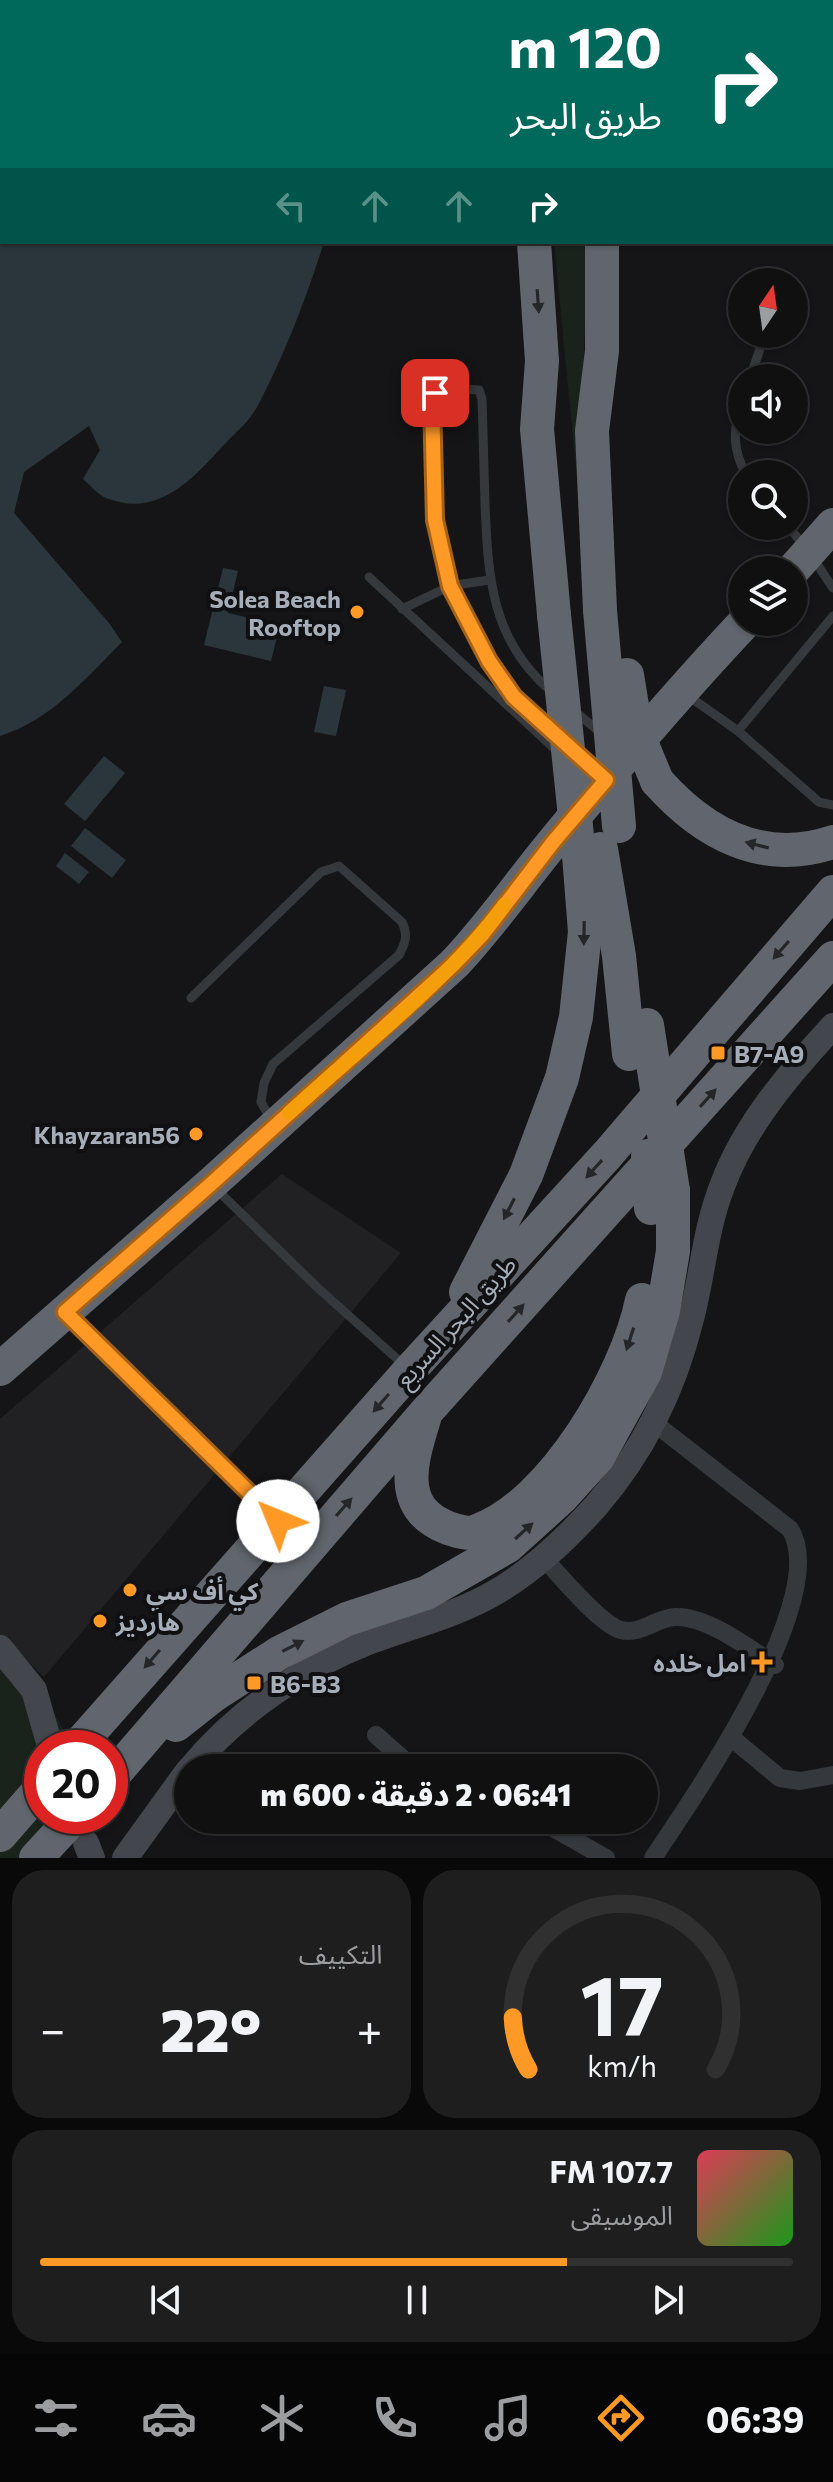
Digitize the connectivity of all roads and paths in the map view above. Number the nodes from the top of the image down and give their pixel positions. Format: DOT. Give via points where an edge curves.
graph roads {
  1 [pos="534,244"];
  2 [pos="602,244"];
  3 [pos="833,525"];
  4 [pos="805,556"];
  5 [pos="808,567"];
  6 [pos="369,577"];
  7 [pos="489,580"];
  8 [pos="450,586"];
  9 [pos="833,588"];
  10 [pos="402,609"];
  11 [pos="589,612"];
  12 [pos="833,616"];
  13 [pos="732,636"];
  14 [pos="681,691"];
  15 [pos="738,731"];
  16 [pos="597,773"];
  17 [pos="833,805"];
  18 [pos="833,842"];
  19 [pos="588,843"];
  20 [pos="833,892"];
  21 [pos="833,958"];
  22 [pos="191,998"];
  23 [pos="833,1026"];
  24 [pos="275,1126"];
  25 [pos="211,1184"];
  26 [pos="662,1200"];
  27 [pos="65,1312"];
  28 [pos="445,1332"];
  29 [pos="0,1369"];
  30 [pos="410,1370"];
  31 [pos="427,1411"];
  32 [pos="653,1422"];
  33 [pos="278,1521"];
  34 [pos="544,1558"];
  35 [pos="0,1648"];
  36 [pos="775,1665"];
  37 [pos="0,1675"];
  38 [pos="40,1717"];
  39 [pos="50,1730"];
  40 [pos="80,1730"];
  41 [pos="376,1735"];
  42 [pos="734,1740"];
  43 [pos="205,1754"];
  44 [pos="397,1754"];
  45 [pos="128,1759"];
  46 [pos="128,1764"];
  47 [pos="833,1775"];
  48 [pos="174,1791"];
  49 [pos="24,1808"];
  50 [pos="564,1834"];
  51 [pos="0,1835"];
  52 [pos="84,1839"];
  53 [pos="36,1858"];
  54 [pos="125,1858"];
  55 [pos="606,1858"];
  56 [pos="653,1858"];
  1 -- 11 [label="highway, one-way" via="542,361 537,429"];
  2 -- 11 [label="highway"];
  3 -- 4 [label="highway"];
  5 -- 9 [label="lane"];
  6 -- 10 [label="lane"];
  7 -- 8 [label="lane"];
  7 -- 8 [label="lane" via="482,399 479,390 441,388 432,401 433,498"];
  7 -- 16 [label="lane" via="496,612 514,650"];
  8 -- 10 [label="lane"];
  8 -- 16 [label="lane" via="514,697"];
  10 -- 16 [label="lane"];
  18 -- 11 [label="highway, one-way, bridge" via="781,850 733,839 710,830 677,803 657,781 636,730 628,692"];
  11 -- 19 [label="highway, bridge"];
  11 -- 19 [label="highway, bridge"];
  12 -- 15 [label="lane"];
  13 -- 14 [label="highway"];
  14 -- 15 [label="lane"];
  14 -- 16 [label="highway"];
  15 -- 17 [label="lane" via="819,802"];
  16 -- 19 [label="highway"];
  19 -- 24 [label="highway"];
  19 -- 26 [label="highway, bridge" via="619,956 629,1054 648,1159"];
  19 -- 26 [label="highway, bridge" via="647,1025"];
  19 -- 28 [label="highway, one-way" via="576,1017 562,1078 526,1175"];
  20 -- 28 [label="highway, طريق البحر السريع, one-way" via="607,1155"];
  31 -- 21 [label="highway, طريق البحر السريع, one-way"];
  22 -- 24 [label="lane" via="331,867 339,866 402,922 406,943 399,955 273,1064 261,1102"];
  23 -- 32 [label="street" via="742,1142 704,1247 681,1354"];
  24 -- 25 [label="highway"];
  25 -- 27 [label="highway"];
  25 -- 30 [label="lane"];
  26 -- 31 [label="highway, one-way" via="641,1305 606,1397 580,1439 528,1496 475,1532 433,1522 414,1499 411,1481"];
  46 -- 26 [label="highway, one-way" via="214,1695 279,1653 347,1619 426,1593 508,1546 561,1498 598,1457 645,1372 673,1251"];
  27 -- 29 [label="highway"];
  27 -- 33 [label="lane"];
  28 -- 30 [label="highway, طريق البحر السريع"];
  30 -- 33 [label="highway, طريق البحر السريع, one-way"];
  45 -- 31 [label="highway, طريق البحر السريع, one-way"];
  32 -- 34 [label="street" via="598,1503"];
  32 -- 36 [label="street" via="798,1539 802,1576"];
  33 -- 40 [label="highway, طريق البحر السريع, one-way"];
  34 -- 36 [label="street" via="620,1630 685,1618 709,1626"];
  34 -- 43 [label="street" via="495,1593 458,1611 364,1644 297,1678 246,1712"];
  35 -- 38 [label="street" via="34,1690"];
  36 -- 42 [label="street"];
  37 -- 38 [label="street"];
  38 -- 39 [label="street"];
  41 -- 44 [label="street"];
  42 -- 47 [label="street" via="780,1778 800,1781"];
  42 -- 56 [label="street"];
  48 -- 54 [label="street"];
  49 -- 51 [label="highway"];
  50 -- 55 [label="street"];
  52 -- 53 [label="highway"];
}
